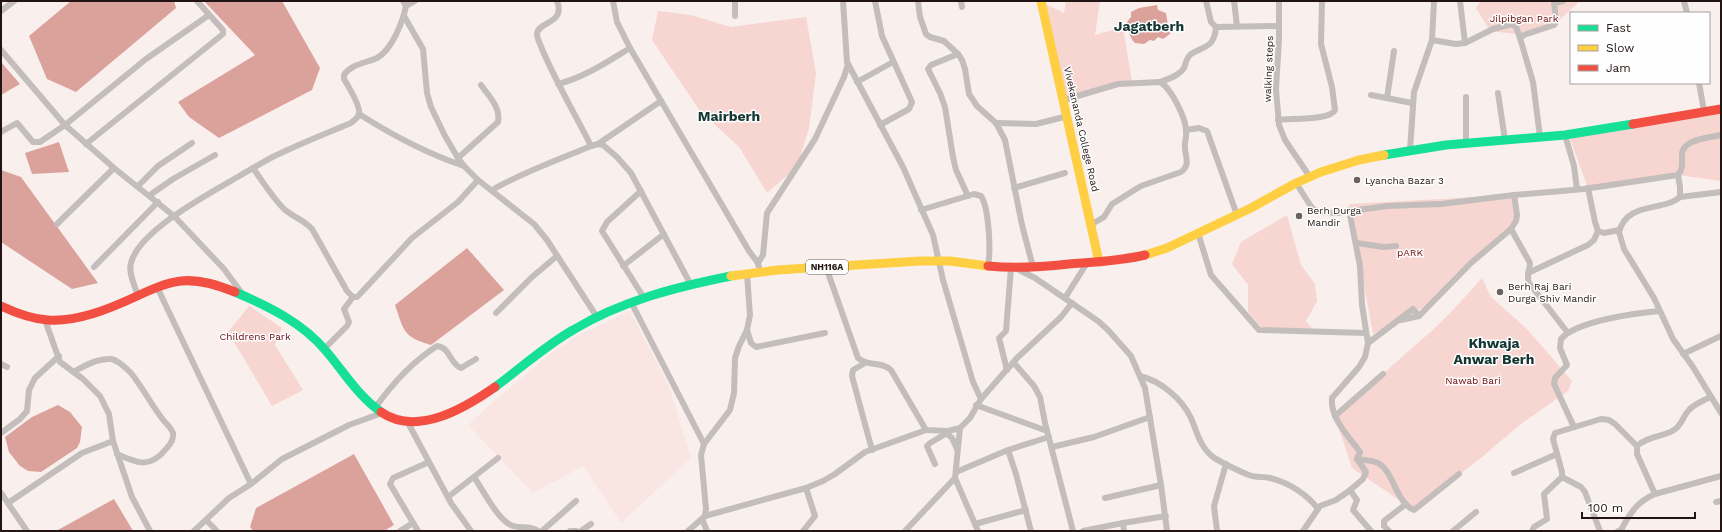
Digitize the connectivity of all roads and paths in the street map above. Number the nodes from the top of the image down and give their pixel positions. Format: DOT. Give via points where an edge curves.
graph roads {
  1 [pos="14,1"];
  2 [pos="197,1"];
  3 [pos="415,1"];
  4 [pos="557,1"];
  5 [pos="613,1"];
  6 [pos="735,1"];
  7 [pos="843,1"];
  8 [pos="875,1"];
  9 [pos="918,1"];
  10 [pos="1041,1"];
  11 [pos="1206,1"];
  12 [pos="1234,1"];
  13 [pos="1279,1"];
  14 [pos="1322,1"];
  15 [pos="1434,1"];
  16 [pos="1460,1"];
  17 [pos="1563,1"];
  18 [pos="1684,1"];
  19 [pos="1554,2"];
  20 [pos="404,4"];
  21 [pos="1,11"];
  22 [pos="1687,12"];
  23 [pos="209,15"];
  24 [pos="404,16"];
  25 [pos="735,16"];
  26 [pos="1237,26"];
  27 [pos="1279,26"];
  28 [pos="1216,27"];
  29 [pos="1520,38"];
  30 [pos="1432,40"];
  31 [pos="1465,43"];
  32 [pos="630,48"];
  33 [pos="1,50"];
  34 [pos="1394,51"];
  35 [pos="958,54"];
  36 [pos="893,62"];
  37 [pos="848,64"];
  38 [pos="857,82"];
  39 [pos="1160,82"];
  40 [pos="558,84"];
  41 [pos="1699,84"];
  42 [pos="481,85"];
  43 [pos="1498,93"];
  44 [pos="1371,95"];
  45 [pos="1466,97"];
  46 [pos="1387,98"];
  47 [pos="1064,100"];
  48 [pos="661,101"];
  49 [pos="1412,103"];
  50 [pos="1721,109"];
  51 [pos="1704,111"];
  52 [pos="360,114"];
  53 [pos="1068,116"];
  54 [pos="1278,120"];
  55 [pos="996,123"];
  56 [pos="65,125"];
  57 [pos="880,125"];
  58 [pos="1186,130"];
  59 [pos="1,132"];
  60 [pos="1565,135"];
  61 [pos="1721,135"];
  62 [pos="1540,137"];
  63 [pos="1505,140"];
  64 [pos="192,143"];
  65 [pos="86,144"];
  66 [pos="1466,144"];
  67 [pos="595,145"];
  68 [pos="1410,150"];
  69 [pos="215,155"];
  70 [pos="458,158"];
  71 [pos="464,166"];
  72 [pos="114,168"];
  73 [pos="253,168"];
  74 [pos="1065,174"];
  75 [pos="1678,175"];
  76 [pos="1310,177"];
  77 [pos="478,180"];
  78 [pos="1296,183"];
  79 [pos="138,186"];
  80 [pos="1014,188"];
  81 [pos="1588,188"];
  82 [pos="1577,189"];
  83 [pos="492,190"];
  84 [pos="641,191"];
  85 [pos="1721,192"];
  86 [pos="150,195"];
  87 [pos="1514,195"];
  88 [pos="968,196"];
  89 [pos="1680,197"];
  90 [pos="158,202"];
  91 [pos="921,210"];
  92 [pos="1349,210"];
  93 [pos="1237,215"];
  94 [pos="174,216"];
  95 [pos="57,224"];
  96 [pos="1092,224"];
  97 [pos="1511,229"];
  98 [pos="1619,230"];
  99 [pos="1598,231"];
  100 [pos="1198,233"];
  101 [pos="664,234"];
  102 [pos="1356,243"];
  103 [pos="1396,246"];
  104 [pos="558,256"];
  105 [pos="939,260"];
  106 [pos="1099,262"];
  107 [pos="1088,263"];
  108 [pos="988,265"];
  109 [pos="623,266"];
  110 [pos="1033,266"];
  111 [pos="94,267"];
  112 [pos="826,267"];
  113 [pos="759,268"];
  114 [pos="1012,268"];
  115 [pos="1528,273"];
  116 [pos="746,274"];
  117 [pos="691,285"];
  118 [pos="158,288"];
  119 [pos="138,296"];
  120 [pos="243,296"];
  121 [pos="353,297"];
  122 [pos="644,298"];
  123 [pos="1065,298"];
  124 [pos="631,302"];
  125 [pos="1072,303"];
  126 [pos="1,306"];
  127 [pos="1660,311"];
  128 [pos="496,313"];
  129 [pos="597,317"];
  130 [pos="45,320"];
  131 [pos="747,330"];
  132 [pos="825,333"];
  133 [pos="1366,333"];
  134 [pos="1568,333"];
  135 [pos="1721,336"];
  136 [pos="1368,343"];
  137 [pos="324,349"];
  138 [pos="1684,354"];
  139 [pos="59,356"];
  140 [pos="476,359"];
  141 [pos="864,363"];
  142 [pos="1014,363"];
  143 [pos="1007,370"];
  144 [pos="73,372"];
  145 [pos="1384,374"];
  146 [pos="1140,376"];
  147 [pos="1710,397"];
  148 [pos="980,399"];
  149 [pos="976,405"];
  150 [pos="378,411"];
  151 [pos="1721,413"];
  152 [pos="1335,416"];
  153 [pos="1150,417"];
  154 [pos="407,421"];
  155 [pos="1574,426"];
  156 [pos="960,428"];
  157 [pos="926,430"];
  158 [pos="945,432"];
  159 [pos="1,433"];
  160 [pos="1048,434"];
  161 [pos="113,441"];
  162 [pos="704,444"];
  163 [pos="1637,446"];
  164 [pos="1052,448"];
  165 [pos="872,450"];
  166 [pos="1008,450"];
  167 [pos="958,451"];
  168 [pos="117,454"];
  169 [pos="1557,454"];
  170 [pos="498,458"];
  171 [pos="1357,459"];
  172 [pos="429,462"];
  173 [pos="935,464"];
  174 [pos="1226,464"];
  175 [pos="1514,473"];
  176 [pos="1459,474"];
  177 [pos="956,475"];
  178 [pos="1721,476"];
  179 [pos="474,477"];
  180 [pos="1562,477"];
  181 [pos="251,484"];
  182 [pos="1161,485"];
  183 [pos="806,488"];
  184 [pos="1350,490"];
  185 [pos="1,493"];
  186 [pos="1655,494"];
  187 [pos="448,497"];
  188 [pos="1105,498"];
  189 [pos="576,501"];
  190 [pos="8,503"];
  191 [pos="1406,504"];
  192 [pos="1318,509"];
  193 [pos="1026,510"];
  194 [pos="1476,512"];
  195 [pos="1166,516"];
  196 [pos="703,517"];
  197 [pos="206,520"];
  198 [pos="413,523"];
  199 [pos="1123,523"];
  200 [pos="591,524"];
  201 [pos="975,524"];
  202 [pos="26,531"];
  203 [pos="150,531"];
  204 [pos="194,531"];
  205 [pos="217,531"];
  206 [pos="400,531"];
  207 [pos="418,531"];
  208 [pos="471,531"];
  209 [pos="538,531"];
  210 [pos="542,531"];
  211 [pos="570,531"];
  212 [pos="576,531"];
  213 [pos="581,531"];
  214 [pos="688,531"];
  215 [pos="707,531"];
  216 [pos="803,531"];
  217 [pos="905,531"];
  218 [pos="978,531"];
  219 [pos="1031,531"];
  220 [pos="1073,531"];
  221 [pos="1083,531"];
  222 [pos="1124,531"];
  223 [pos="1167,531"];
  224 [pos="1217,531"];
  225 [pos="1303,531"];
  226 [pos="1371,531"];
  227 [pos="1389,531"];
  228 [pos="1453,531"];
  229 [pos="1532,531"];
  230 [pos="1600,531"];
  231 [pos="1621,531"];
  1 -- 21 [label="street"];
  2 -- 23 [label="street"];
  3 -- 20 [label="street"];
  4 -- 40 [label="street" via="560,10 557,16 539,30 537,36"];
  5 -- 32 [label="street" via="617,22"];
  6 -- 25 [label="street"];
  7 -- 37 [label="street"];
  8 -- 36 [label="street" via="878,24"];
  9 -- 35 [label="street" via="926,34 944,41"];
  10 -- 47 [label="main road, Vivekananda College Road"];
  11 -- 28 [label="street" via="1211,22"];
  12 -- 26 [label="street"];
  13 -- 27 [label="street, walking steps"];
  14 -- 54 [label="street" via="1321,49 1335,110 1331,114 1319,117"];
  15 -- 30 [label="street"];
  16 -- 31 [label="street"];
  17 -- 19 [label="street"];
  18 -- 22 [label="street"];
  19 -- 29 [label="street" via="1554,25"];
  20 -- 24 [label="street"];
  23 -- 56 [label="street" via="146,59"];
  23 -- 65 [label="street" via="223,30 221,37"];
  24 -- 52 [label="street" via="401,25 379,57 351,68 344,75"];
  24 -- 70 [label="street" via="423,49 427,93 431,107"];
  26 -- 27 [label="street"];
  26 -- 28 [label="street"];
  27 -- 54 [label="street, walking steps" via="1276,89"];
  28 -- 39 [label="street" via="1215,38 1208,46 1190,55 1180,72"];
  29 -- 31 [label="street" via="1512,24 1493,29"];
  29 -- 62 [label="street" via="1533,82"];
  30 -- 31 [label="street"];
  30 -- 49 [label="street" via="1417,79"];
  32 -- 40 [label="street" via="586,75"];
  32 -- 48 [label="street"];
  33 -- 56 [label="street"];
  34 -- 46 [label="street"];
  35 -- 55 [label="street" via="964,65 969,94 977,106"];
  35 -- 88 [label="street" via="931,65 928,69 945,107 956,170"];
  36 -- 38 [label="street"];
  36 -- 57 [label="street" via="910,97 911,106"];
  37 -- 38 [label="street"];
  37 -- 113 [label="street" via="816,139 767,212 763,255"];
  38 -- 57 [label="street"];
  39 -- 47 [label="street" via="1118,84"];
  39 -- 58 [label="street" via="1168,88 1179,108"];
  40 -- 67 [label="street"];
  41 -- 51 [label="street"];
  42 -- 70 [label="street" via="497,109 498,122"];
  43 -- 63 [label="street"];
  44 -- 46 [label="street"];
  45 -- 66 [label="street"];
  46 -- 49 [label="street"];
  47 -- 53 [label="main road, Vivekananda College Road"];
  48 -- 67 [label="street"];
  48 -- 113 [label="street"];
  49 -- 68 [label="street"];
  50 -- 51 [label="main road, NH116A"];
  51 -- 60 [label="main road, NH116A"];
  52 -- 71 [label="street" via="390,133"];
  52 -- 73 [label="street" via="351,123 279,153"];
  53 -- 55 [label="street" via="1036,124"];
  53 -- 96 [label="main road, Vivekananda College Road"];
  54 -- 76 [label="street, walking steps" via="1284,140"];
  55 -- 80 [label="street" via="1010,156"];
  56 -- 59 [label="street" via="36,143 30,140 17,123"];
  56 -- 65 [label="street"];
  57 -- 91 [label="street" via="903,167"];
  58 -- 93 [label="street" via="1208,130"];
  58 -- 96 [label="street" via="1185,169 1151,182 1118,200 1104,217"];
  60 -- 62 [label="main road, NH116A"];
  60 -- 82 [label="street" via="1574,162"];
  61 -- 75 [label="street" via="1689,143 1684,147 1681,152 1682,170"];
  62 -- 63 [label="main road, NH116A"];
  63 -- 66 [label="main road, NH116A"];
  64 -- 79 [label="street" via="158,166"];
  65 -- 72 [label="street"];
  66 -- 68 [label="main road, NH116A"];
  67 -- 83 [label="street" via="516,177"];
  67 -- 84 [label="street" via="608,149 627,168"];
  68 -- 76 [label="main road, NH116A" via="1342,165"];
  69 -- 86 [label="street"];
  70 -- 71 [label="street"];
  71 -- 77 [label="street"];
  72 -- 79 [label="street"];
  72 -- 95 [label="street"];
  73 -- 94 [label="street"];
  73 -- 121 [label="street" via="285,210 306,222 312,229 347,291"];
  74 -- 80 [label="street"];
  75 -- 81 [label="street"];
  75 -- 89 [label="street"];
  76 -- 78 [label="main road, NH116A"];
  77 -- 83 [label="street"];
  77 -- 121 [label="street" via="458,202 412,238 357,297"];
  78 -- 92 [label="street" via="1315,210 1328,213"];
  78 -- 93 [label="main road, NH116A"];
  79 -- 86 [label="street"];
  80 -- 110 [label="street"];
  81 -- 82 [label="street"];
  81 -- 99 [label="street"];
  82 -- 87 [label="street"];
  83 -- 104 [label="street" via="534,224"];
  84 -- 101 [label="street"];
  84 -- 109 [label="street" via="607,222 602,231"];
  85 -- 89 [label="street"];
  86 -- 90 [label="street"];
  87 -- 92 [label="street" via="1441,204"];
  87 -- 97 [label="street" via="1517,215"];
  88 -- 91 [label="street"];
  88 -- 108 [label="street" via="978,194 982,198 988,228"];
  89 -- 98 [label="street" via="1636,212"];
  90 -- 94 [label="street"];
  90 -- 111 [label="street"];
  91 -- 105 [label="street" via="933,235"];
  92 -- 102 [label="street"];
  93 -- 100 [label="main road, NH116A"];
  94 -- 119 [label="street" via="149,237 134,255 130,264 131,275"];
  94 -- 120 [label="street" via="224,269"];
  96 -- 106 [label="main road, Vivekananda College Road"];
  97 -- 115 [label="street" via="1530,263"];
  97 -- 136 [label="street" via="1471,263 1419,316 1413,309"];
  98 -- 99 [label="street" via="1604,233"];
  98 -- 127 [label="street" via="1620,242"];
  99 -- 115 [label="street" via="1588,246"];
  100 -- 106 [label="main road, NH116A" via="1154,253"];
  100 -- 133 [label="street" via="1211,275 1259,330"];
  101 -- 109 [label="street"];
  101 -- 117 [label="street"];
  102 -- 103 [label="street"];
  102 -- 133 [label="street"];
  104 -- 128 [label="street"];
  104 -- 129 [label="street"];
  105 -- 108 [label="main road, NH116A"];
  105 -- 112 [label="main road, NH116A"];
  105 -- 148 [label="street"];
  106 -- 107 [label="main road, NH116A"];
  107 -- 110 [label="main road, NH116A"];
  107 -- 123 [label="street"];
  108 -- 114 [label="main road, NH116A"];
  109 -- 122 [label="street"];
  110 -- 114 [label="main road, NH116A"];
  112 -- 113 [label="main road, NH116A"];
  112 -- 141 [label="street" via="856,354"];
  113 -- 116 [label="main road, NH116A"];
  114 -- 123 [label="street" via="1035,278"];
  114 -- 143 [label="street" via="1006,331 999,338"];
  115 -- 134 [label="street" via="1529,283"];
  116 -- 117 [label="main road, NH116A"];
  116 -- 131 [label="street" via="750,315"];
  117 -- 122 [label="main road, NH116A"];
  118 -- 119 [label="main road, NH116A"];
  118 -- 120 [label="main road, NH116A" via="191,280 221,287"];
  118 -- 181 [label="street"];
  119 -- 130 [label="main road, NH116A" via="94,312 59,320"];
  120 -- 137 [label="main road, NH116A" via="301,328"];
  121 -- 137 [label="street" via="344,309 349,322 347,326"];
  122 -- 124 [label="main road, NH116A"];
  123 -- 125 [label="street"];
  124 -- 129 [label="main road, NH116A"];
  124 -- 162 [label="street"];
  125 -- 142 [label="street"];
  125 -- 146 [label="street" via="1108,330 1128,352"];
  126 -- 130 [label="main road, NH116A"];
  127 -- 134 [label="street" via="1604,320"];
  127 -- 138 [label="street"];
  129 -- 154 [label="main road, NH116A" via="560,338 472,401 447,414 420,421"];
  130 -- 139 [label="street"];
  131 -- 132 [label="street" via="751,343 756,347"];
  131 -- 162 [label="street" via="735,358 734,393 730,410"];
  133 -- 136 [label="street"];
  134 -- 155 [label="street" via="1560,343 1567,365 1555,378 1554,384"];
  135 -- 138 [label="street"];
  136 -- 152 [label="street" via="1365,357 1359,367 1332,398"];
  137 -- 150 [label="main road, NH116A"];
  138 -- 147 [label="street"];
  139 -- 144 [label="street" via="60,362"];
  139 -- 159 [label="street" via="35,378 30,390 27,411"];
  140 -- 150 [label="street" via="461,368 453,363 446,350 437,346 409,368 386,392"];
  141 -- 157 [label="street" via="883,365 891,370"];
  141 -- 165 [label="street" via="853,370 852,376"];
  142 -- 143 [label="street"];
  142 -- 160 [label="street" via="1040,397"];
  143 -- 148 [label="street"];
  144 -- 161 [label="street" via="100,396 109,414"];
  144 -- 168 [label="street" via="89,363 112,359 131,373 172,430 172,443 153,460 145,463 136,462"];
  145 -- 152 [label="street"];
  146 -- 153 [label="street" via="1145,388"];
  146 -- 174 [label="street" via="1169,391 1188,413 1207,451"];
  147 -- 151 [label="street"];
  147 -- 163 [label="street" via="1689,410 1675,430"];
  148 -- 149 [label="street"];
  149 -- 156 [label="street" via="970,418"];
  149 -- 160 [label="street"];
  150 -- 154 [label="main road, NH116A"];
  150 -- 181 [label="street" via="282,459"];
  152 -- 171 [label="street" via="1360,452"];
  153 -- 164 [label="street"];
  153 -- 182 [label="street"];
  154 -- 172 [label="street"];
  155 -- 163 [label="street" via="1602,419 1609,420"];
  155 -- 169 [label="street" via="1553,436"];
  156 -- 158 [label="street"];
  156 -- 167 [label="street"];
  157 -- 158 [label="street"];
  157 -- 165 [label="street"];
  158 -- 167 [label="street" via="952,438"];
  158 -- 173 [label="street" via="928,444 927,448"];
  160 -- 164 [label="street"];
  160 -- 166 [label="street"];
  161 -- 168 [label="street"];
  161 -- 190 [label="street" via="82,453"];
  162 -- 196 [label="street" via="701,455 706,508"];
  163 -- 186 [label="street" via="1637,454"];
  164 -- 220 [label="street"];
  165 -- 183 [label="street" via="835,474"];
  166 -- 177 [label="street"];
  166 -- 193 [label="street"];
  167 -- 177 [label="street"];
  168 -- 203 [label="street" via="132,497"];
  169 -- 175 [label="street"];
  169 -- 180 [label="street"];
  170 -- 179 [label="street"];
  171 -- 184 [label="street" via="1366,472 1363,479"];
  171 -- 191 [label="street" via="1378,463"];
  172 -- 187 [label="street"];
  172 -- 198 [label="street" via="394,478 390,484"];
  174 -- 192 [label="street" via="1249,475 1270,478 1297,490 1309,498"];
  174 -- 224 [label="street" via="1214,506"];
  176 -- 191 [label="street" via="1416,509 1411,509"];
  177 -- 201 [label="street"];
  177 -- 217 [label="street"];
  178 -- 186 [label="street"];
  179 -- 187 [label="street"];
  179 -- 209 [label="street" via="507,523"];
  180 -- 229 [label="street" via="1544,494 1547,519"];
  180 -- 230 [label="street" via="1581,487 1585,492"];
  181 -- 197 [label="street" via="229,498"];
  182 -- 188 [label="street"];
  182 -- 195 [label="street"];
  183 -- 196 [label="street"];
  183 -- 216 [label="street" via="815,516"];
  184 -- 192 [label="street"];
  184 -- 226 [label="street" via="1357,500 1354,512"];
  185 -- 190 [label="street"];
  186 -- 231 [label="street" via="1638,504"];
  187 -- 208 [label="street"];
  189 -- 210 [label="street"];
  190 -- 202 [label="street"];
  191 -- 227 [label="street" via="1384,521 1384,526"];
  192 -- 225 [label="street"];
  193 -- 201 [label="street"];
  193 -- 219 [label="street"];
  194 -- 228 [label="street"];
  195 -- 199 [label="street"];
  195 -- 223 [label="street"];
  196 -- 214 [label="street"];
  196 -- 215 [label="street"];
  197 -- 204 [label="street"];
  197 -- 205 [label="street"];
  198 -- 206 [label="street"];
  198 -- 207 [label="street"];
  199 -- 221 [label="street"];
  199 -- 222 [label="street"];
  200 -- 213 [label="street"];
  201 -- 218 [label="street"];
  211 -- 212 [label="street"];
}
